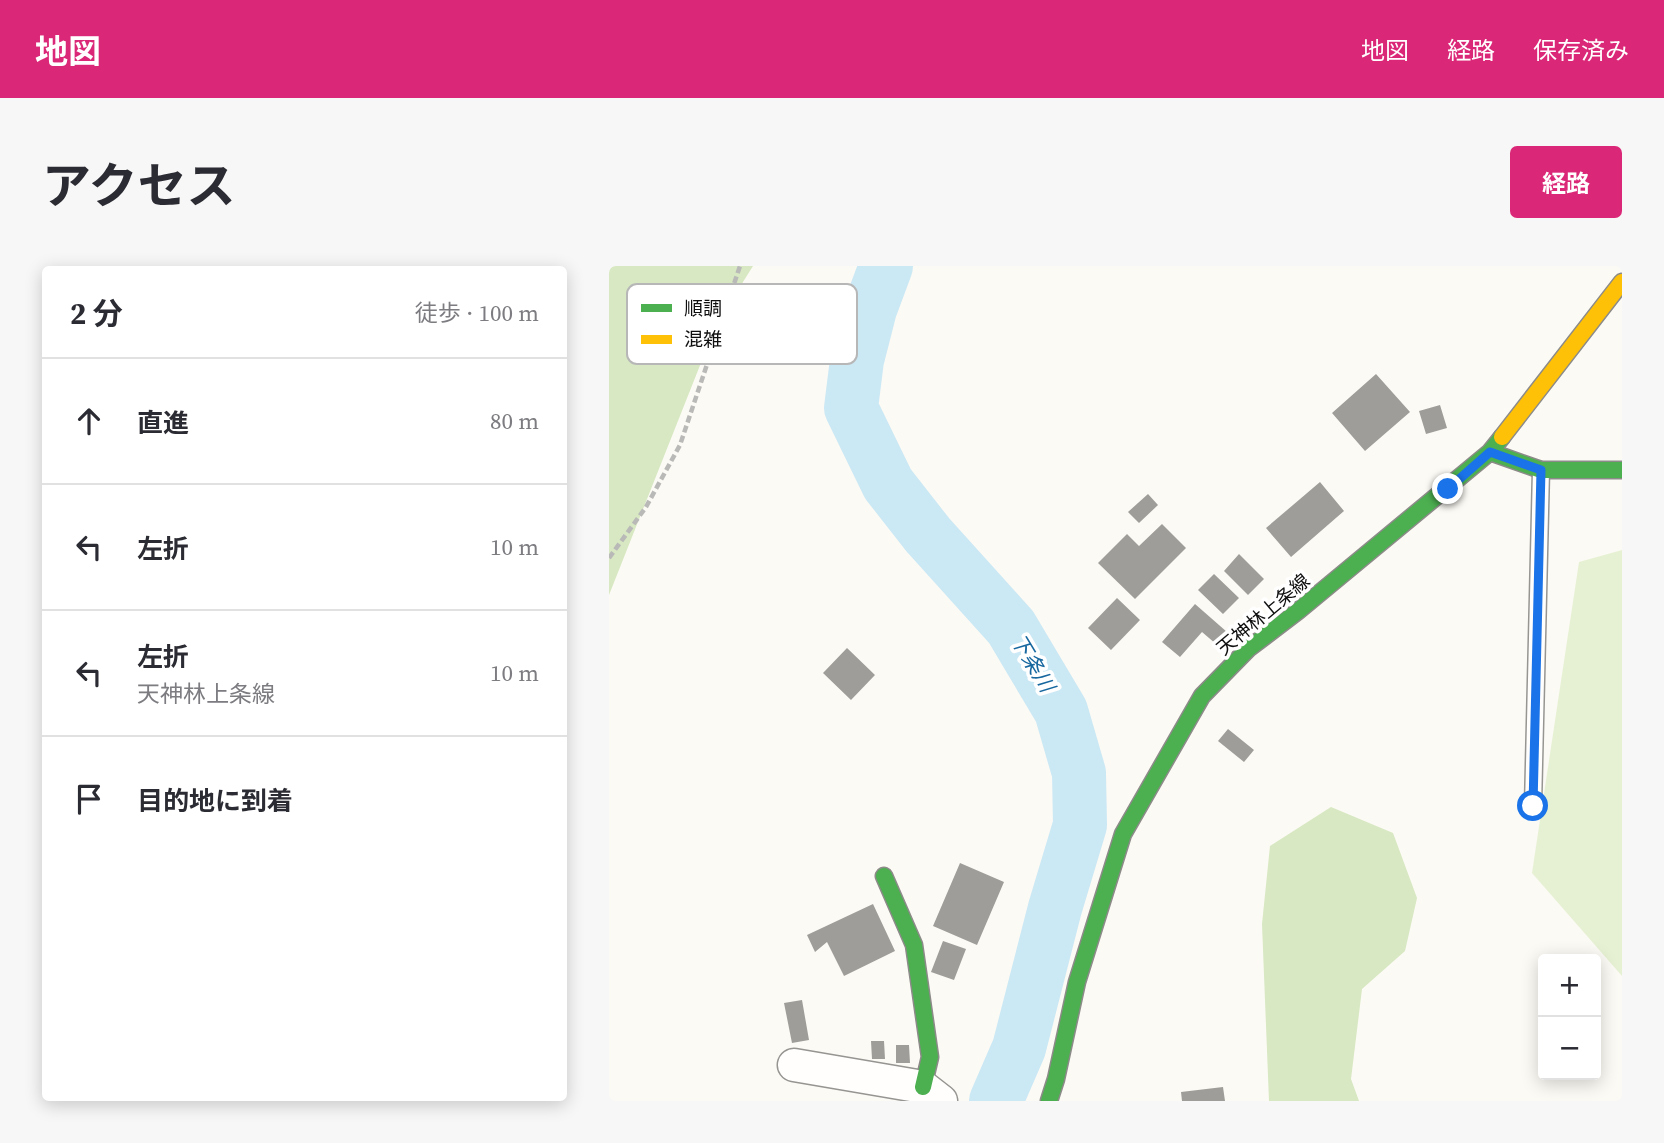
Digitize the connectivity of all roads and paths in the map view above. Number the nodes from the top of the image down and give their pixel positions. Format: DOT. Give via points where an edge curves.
graph roads {
  1 [pos="740,266"];
  2 [pos="1622,282"];
  3 [pos="734,284"];
  4 [pos="707,364"];
  5 [pos="1490,452"];
  6 [pos="1541,470"];
  7 [pos="1622,470"];
  8 [pos="609,558"];
  9 [pos="1533,806"];
  10 [pos="884,876"];
  11 [pos="795,1065"];
  12 [pos="932,1094"];
  13 [pos="1049,1101"];
  1 -- 3 [label="path"];
  2 -- 5 [label="main road, 天神林上条線"];
  4 -- 8 [label="path" via="680,445 646,508"];
  5 -- 6 [label="main road"];
  5 -- 13 [label="main road, 天神林上条線" via="1248,649 1202,696 1123,834 1077,982"];
  6 -- 7 [label="main road"];
  6 -- 9 [label="lane"];
  10 -- 12 [label="main road" via="914,945"];
  11 -- 12 [label="street"];
}
